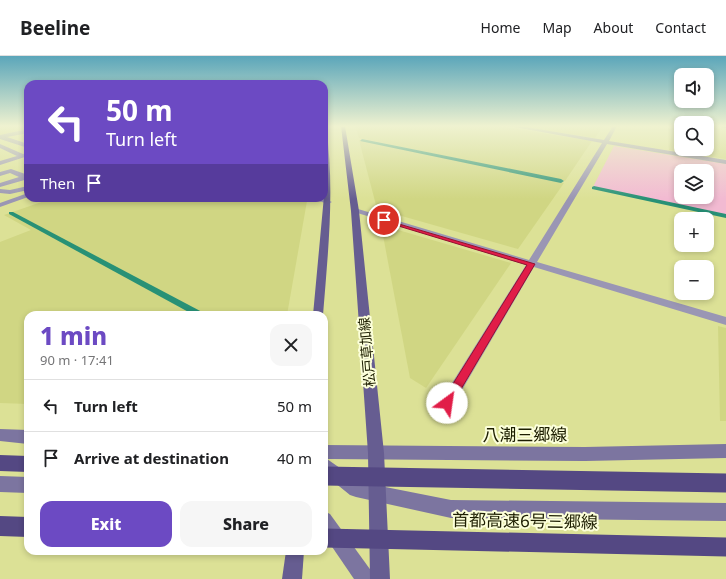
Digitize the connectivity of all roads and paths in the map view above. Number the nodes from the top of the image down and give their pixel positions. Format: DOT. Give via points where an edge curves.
graph roads {
  1 [pos="13,150"];
  2 [pos="346,150"];
  3 [pos="601,150"];
  4 [pos="656,150"];
  5 [pos="328,152"];
  6 [pos="24,154"];
  7 [pos="24,156"];
  8 [pos="726,162"];
  9 [pos="0,163"];
  10 [pos="0,174"];
  11 [pos="24,176"];
  12 [pos="24,178"];
  13 [pos="0,186"];
  14 [pos="24,189"];
  15 [pos="0,191"];
  16 [pos="24,196"];
  17 [pos="328,202"];
  18 [pos="0,205"];
  19 [pos="355,211"];
  20 [pos="532,264"];
  21 [pos="318,311"];
  22 [pos="726,321"];
  23 [pos="447,403"];
  24 [pos="0,435"];
  25 [pos="24,437"];
  26 [pos="726,451"];
  27 [pos="328,452"];
  28 [pos="376,453"];
  29 [pos="0,463"];
  30 [pos="24,464"];
  31 [pos="328,468"];
  32 [pos="328,476"];
  33 [pos="726,483"];
  34 [pos="0,484"];
  35 [pos="24,485"];
  36 [pos="377,494"];
  37 [pos="726,512"];
  38 [pos="0,526"];
  39 [pos="328,526"];
  40 [pos="24,527"];
  41 [pos="328,538"];
  42 [pos="726,547"];
  43 [pos="295,555"];
  44 [pos="292,579"];
  45 [pos="365,579"];
  46 [pos="380,579"];
  1 -- 6 [label="street"];
  2 -- 19 [label="main road, 松戸草加線"];
  3 -- 20 [label="street"];
  4 -- 8 [label="street"];
  5 -- 17 [label="main road"];
  7 -- 9 [label="street"];
  10 -- 11 [label="street" via="11,171"];
  12 -- 13 [label="street"];
  14 -- 15 [label="street"];
  16 -- 18 [label="street"];
  17 -- 21 [label="main road"];
  19 -- 20 [label="street"];
  19 -- 28 [label="main road, 松戸草加線"];
  20 -- 22 [label="street"];
  20 -- 23 [label="street"];
  24 -- 25 [label="main road"];
  26 -- 28 [label="main road, 八潮三郷線" via="585,454"];
  27 -- 28 [label="main road, 八潮三郷線"];
  28 -- 36 [label="main road, 松戸草加線"];
  29 -- 30 [label="highway"];
  31 -- 36 [label="main road" via="356,489"];
  32 -- 33 [label="highway, bridge"];
  34 -- 35 [label="main road"];
  36 -- 37 [label="main road" via="451,509"];
  36 -- 46 [label="main road, 松戸草加線"];
  38 -- 40 [label="highway"];
  39 -- 45 [label="main road"];
  41 -- 42 [label="highway, 首都高速6号三郷線, bridge"];
  43 -- 44 [label="main road"];
}
